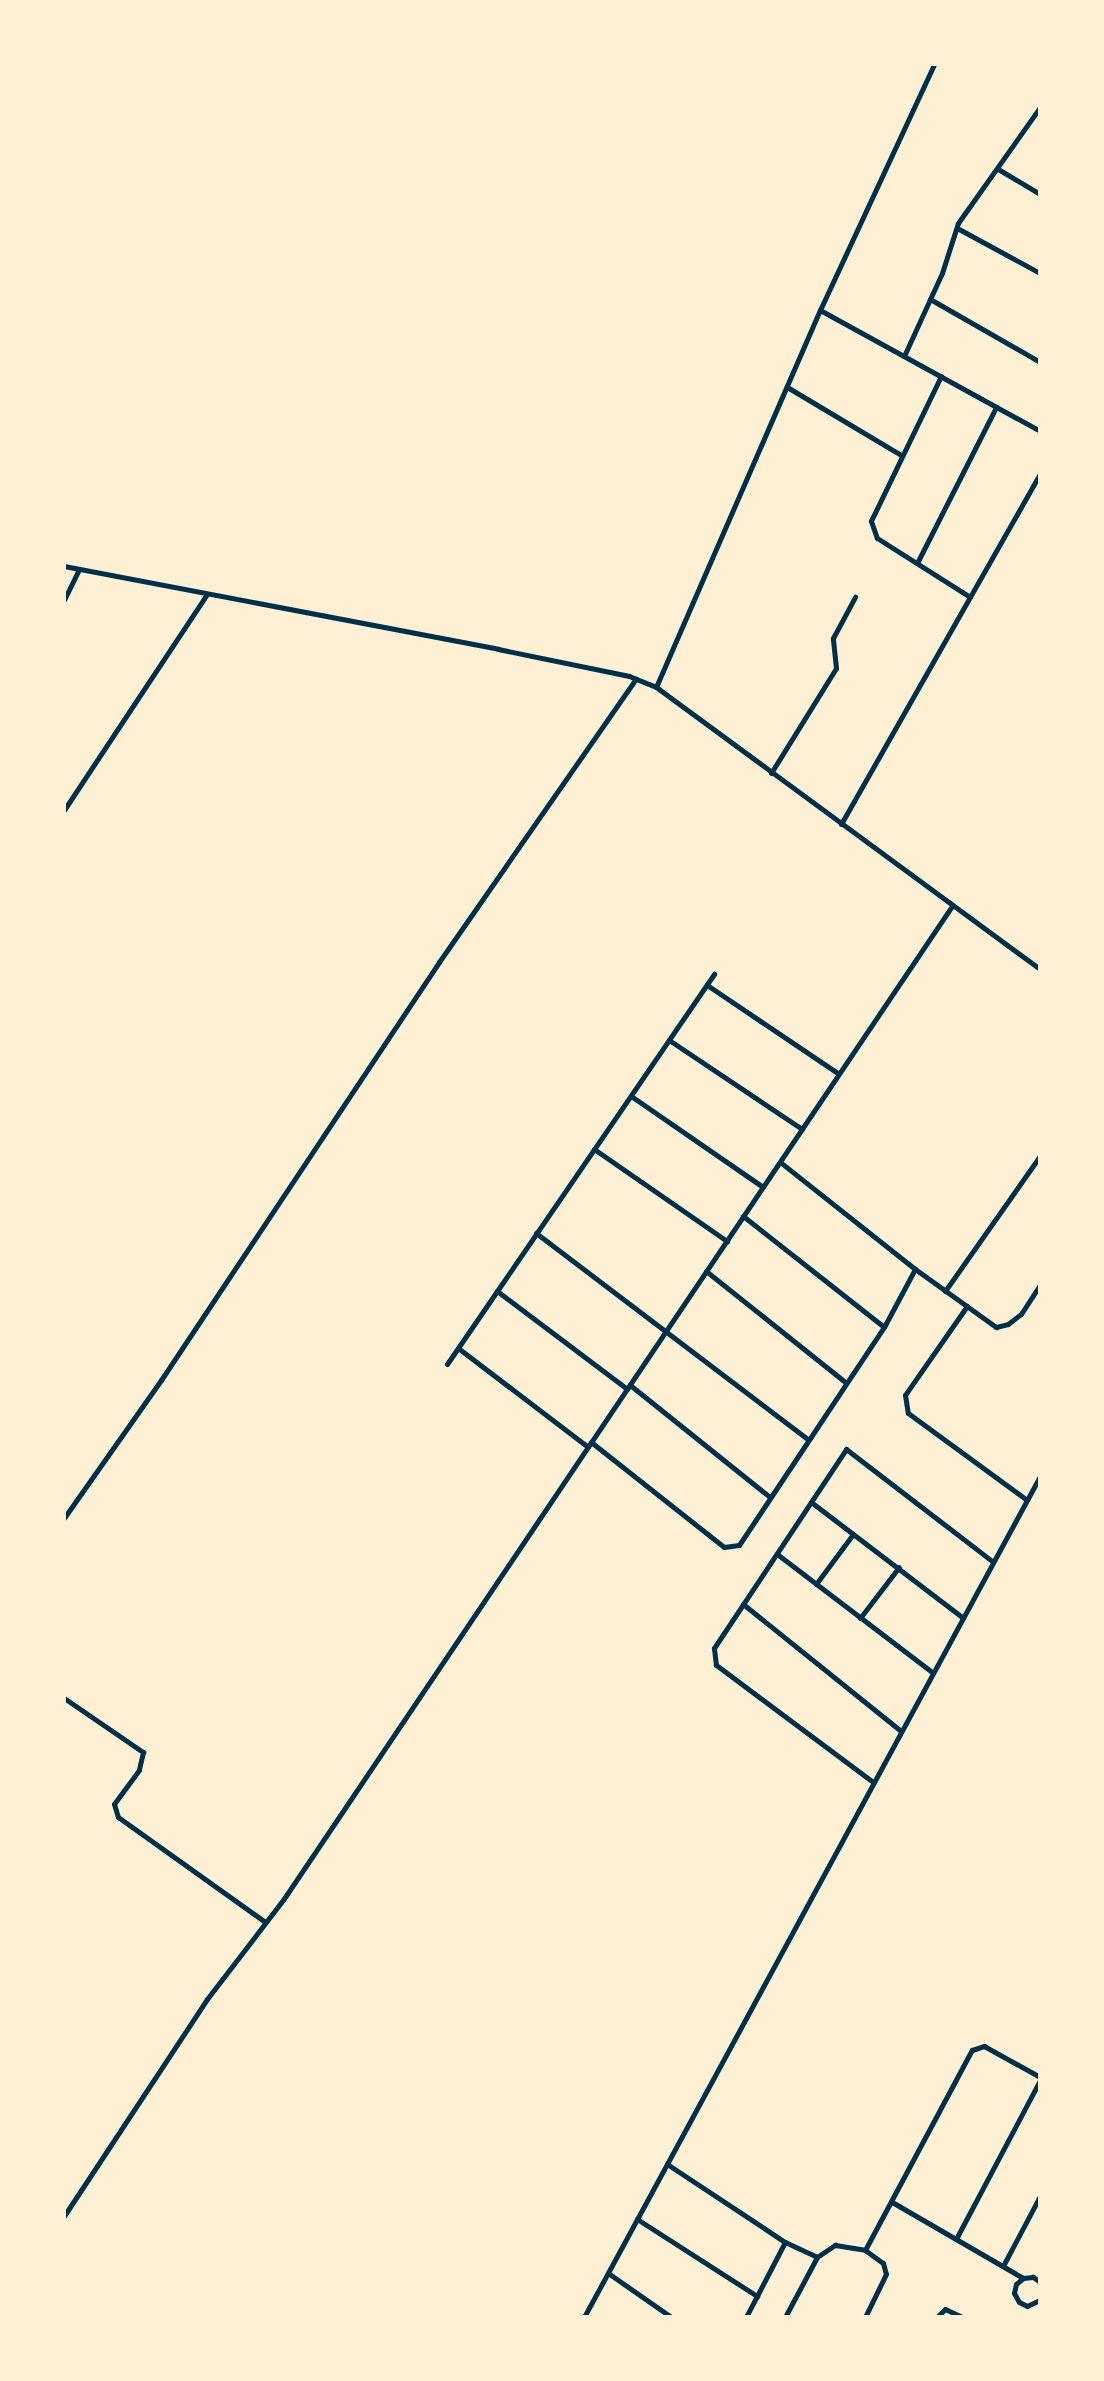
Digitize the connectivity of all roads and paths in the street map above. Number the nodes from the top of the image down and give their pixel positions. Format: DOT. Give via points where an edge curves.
graph roads {
  1 [pos="934,64"];
  2 [pos="1039,111"];
  3 [pos="998,169"];
  4 [pos="1040,194"];
  5 [pos="957,228"];
  6 [pos="1040,273"];
  7 [pos="930,299"];
  8 [pos="820,310"];
  9 [pos="904,356"];
  10 [pos="1040,362"];
  11 [pos="941,376"];
  12 [pos="787,387"];
  13 [pos="996,407"];
  14 [pos="1040,431"];
  15 [pos="901,455"];
  16 [pos="1040,474"];
  17 [pos="917,563"];
  18 [pos="64,566"];
  19 [pos="79,569"];
  20 [pos="207,594"];
  21 [pos="855,597"];
  22 [pos="970,597"];
  23 [pos="64,600"];
  24 [pos="636,679"];
  25 [pos="656,687"];
  26 [pos="771,773"];
  27 [pos="64,810"];
  28 [pos="841,824"];
  29 [pos="952,906"];
  30 [pos="1040,969"];
  31 [pos="714,974"];
  32 [pos="707,985"];
  33 [pos="669,1040"];
  34 [pos="839,1074"];
  35 [pos="631,1096"];
  36 [pos="802,1129"];
  37 [pos="594,1149"];
  38 [pos="1040,1156"];
  39 [pos="780,1162"];
  40 [pos="763,1187"];
  41 [pos="743,1216"];
  42 [pos="536,1233"];
  43 [pos="727,1241"];
  44 [pos="915,1269"];
  45 [pos="706,1271"];
  46 [pos="1040,1285"];
  47 [pos="497,1291"];
  48 [pos="945,1291"];
  49 [pos="967,1306"];
  50 [pos="884,1327"];
  51 [pos="666,1331"];
  52 [pos="458,1348"];
  53 [pos="447,1364"];
  54 [pos="845,1382"];
  55 [pos="628,1387"];
  56 [pos="807,1439"];
  57 [pos="590,1444"];
  58 [pos="1040,1476"];
  59 [pos="770,1497"];
  60 [pos="1027,1500"];
  61 [pos="811,1502"];
  62 [pos="64,1518"];
  63 [pos="853,1534"];
  64 [pos="777,1554"];
  65 [pos="993,1562"];
  66 [pos="899,1567"];
  67 [pos="816,1584"];
  68 [pos="743,1604"];
  69 [pos="860,1618"];
  70 [pos="963,1618"];
  71 [pos="933,1673"];
  72 [pos="64,1698"];
  73 [pos="901,1731"];
  74 [pos="873,1782"];
  75 [pos="265,1922"];
  76 [pos="1040,2078"];
  77 [pos="667,2164"];
  78 [pos="1040,2196"];
  79 [pos="892,2202"];
  80 [pos="64,2216"];
  81 [pos="637,2219"];
  82 [pos="957,2237"];
  83 [pos="785,2242"];
  84 [pos="865,2250"];
  85 [pos="817,2257"];
  86 [pos="1004,2264"];
  87 [pos="608,2273"];
  88 [pos="1023,2278"];
  89 [pos="1040,2282"];
  90 [pos="757,2296"];
  91 [pos="1040,2300"];
  92 [pos="1032,2306"];
  93 [pos="1040,2310"];
  94 [pos="584,2317"];
  95 [pos="671,2317"];
  96 [pos="746,2317"];
  97 [pos="785,2317"];
  98 [pos="865,2317"];
  99 [pos="937,2317"];
  100 [pos="962,2317"];
  1 -- 8 [label="street"];
  2 -- 3 [label="street"];
  3 -- 4 [label="street"];
  3 -- 5 [label="street"];
  5 -- 6 [label="street"];
  5 -- 7 [label="street"];
  7 -- 9 [label="street"];
  7 -- 10 [label="street"];
  8 -- 9 [label="street"];
  8 -- 12 [label="street"];
  9 -- 11 [label="street"];
  11 -- 13 [label="street"];
  11 -- 15 [label="street"];
  12 -- 15 [label="street"];
  12 -- 25 [label="street"];
  13 -- 14 [label="street"];
  13 -- 17 [label="street"];
  15 -- 17 [label="street" via="871,521 877,538"];
  16 -- 22 [label="street"];
  17 -- 22 [label="street"];
  18 -- 19 [label="street"];
  19 -- 20 [label="street"];
  19 -- 23 [label="street"];
  20 -- 24 [label="street"];
  20 -- 27 [label="street"];
  21 -- 26 [label="street" via="833,638 836,668"];
  22 -- 28 [label="street"];
  24 -- 25 [label="street"];
  24 -- 62 [label="street"];
  25 -- 26 [label="street"];
  26 -- 28 [label="street"];
  28 -- 29 [label="street"];
  29 -- 30 [label="street"];
  29 -- 34 [label="street"];
  31 -- 32 [label="street"];
  32 -- 33 [label="street"];
  32 -- 34 [label="street"];
  33 -- 35 [label="street"];
  33 -- 36 [label="street"];
  34 -- 36 [label="street"];
  35 -- 37 [label="street"];
  35 -- 40 [label="street"];
  36 -- 39 [label="street"];
  37 -- 42 [label="street"];
  37 -- 43 [label="street"];
  38 -- 48 [label="street"];
  39 -- 40 [label="street"];
  39 -- 44 [label="street"];
  40 -- 41 [label="street"];
  41 -- 43 [label="street"];
  41 -- 50 [label="street"];
  42 -- 47 [label="street"];
  42 -- 51 [label="street"];
  43 -- 45 [label="street"];
  44 -- 48 [label="street"];
  44 -- 50 [label="street"];
  45 -- 51 [label="street"];
  45 -- 54 [label="street"];
  46 -- 49 [label="street" via="1008,1324 996,1327"];
  47 -- 52 [label="street"];
  47 -- 55 [label="street"];
  48 -- 49 [label="street"];
  49 -- 60 [label="street" via="905,1395 908,1413"];
  50 -- 54 [label="street"];
  51 -- 55 [label="street"];
  51 -- 56 [label="street"];
  52 -- 53 [label="street"];
  52 -- 57 [label="street"];
  54 -- 56 [label="street"];
  55 -- 57 [label="street"];
  55 -- 59 [label="street"];
  56 -- 59 [label="street"];
  57 -- 59 [label="street" via="724,1547 739,1545"];
  57 -- 75 [label="street"];
  58 -- 60 [label="street"];
  60 -- 65 [label="street"];
  61 -- 63 [label="street"];
  61 -- 64 [label="street"];
  61 -- 65 [label="street" via="846,1449"];
  63 -- 66 [label="street"];
  63 -- 67 [label="street"];
  64 -- 67 [label="street"];
  64 -- 68 [label="street"];
  65 -- 70 [label="street"];
  66 -- 69 [label="street"];
  66 -- 70 [label="street"];
  67 -- 69 [label="street"];
  68 -- 73 [label="street"];
  68 -- 74 [label="street" via="714,1648 716,1665"];
  69 -- 71 [label="street"];
  70 -- 71 [label="street"];
  71 -- 73 [label="street"];
  72 -- 75 [label="street" via="143,1752 139,1770 114,1804 118,1817"];
  73 -- 74 [label="street"];
  74 -- 77 [label="street"];
  75 -- 80 [label="street" via="207,1999"];
  76 -- 79 [label="street" via="984,2046 975,2047"];
  76 -- 82 [label="street"];
  77 -- 81 [label="street"];
  77 -- 83 [label="street"];
  78 -- 86 [label="street"];
  79 -- 82 [label="street"];
  79 -- 84 [label="street"];
  81 -- 87 [label="street"];
  81 -- 90 [label="street"];
  82 -- 86 [label="street"];
  83 -- 85 [label="street"];
  83 -- 90 [label="street"];
  84 -- 85 [label="street" via="835,2245"];
  84 -- 98 [label="street" via="883,2263 886,2274"];
  85 -- 97 [label="street"];
  86 -- 88 [label="street"];
  87 -- 94 [label="street"];
  87 -- 95 [label="street"];
  88 -- 89 [label="street"];
  88 -- 92 [label="street" via="1016,2284 1016,2298"];
  90 -- 96 [label="street"];
  91 -- 92 [label="street"];
  92 -- 93 [label="street"];
  99 -- 100 [label="street" via="945,2309"];
}
